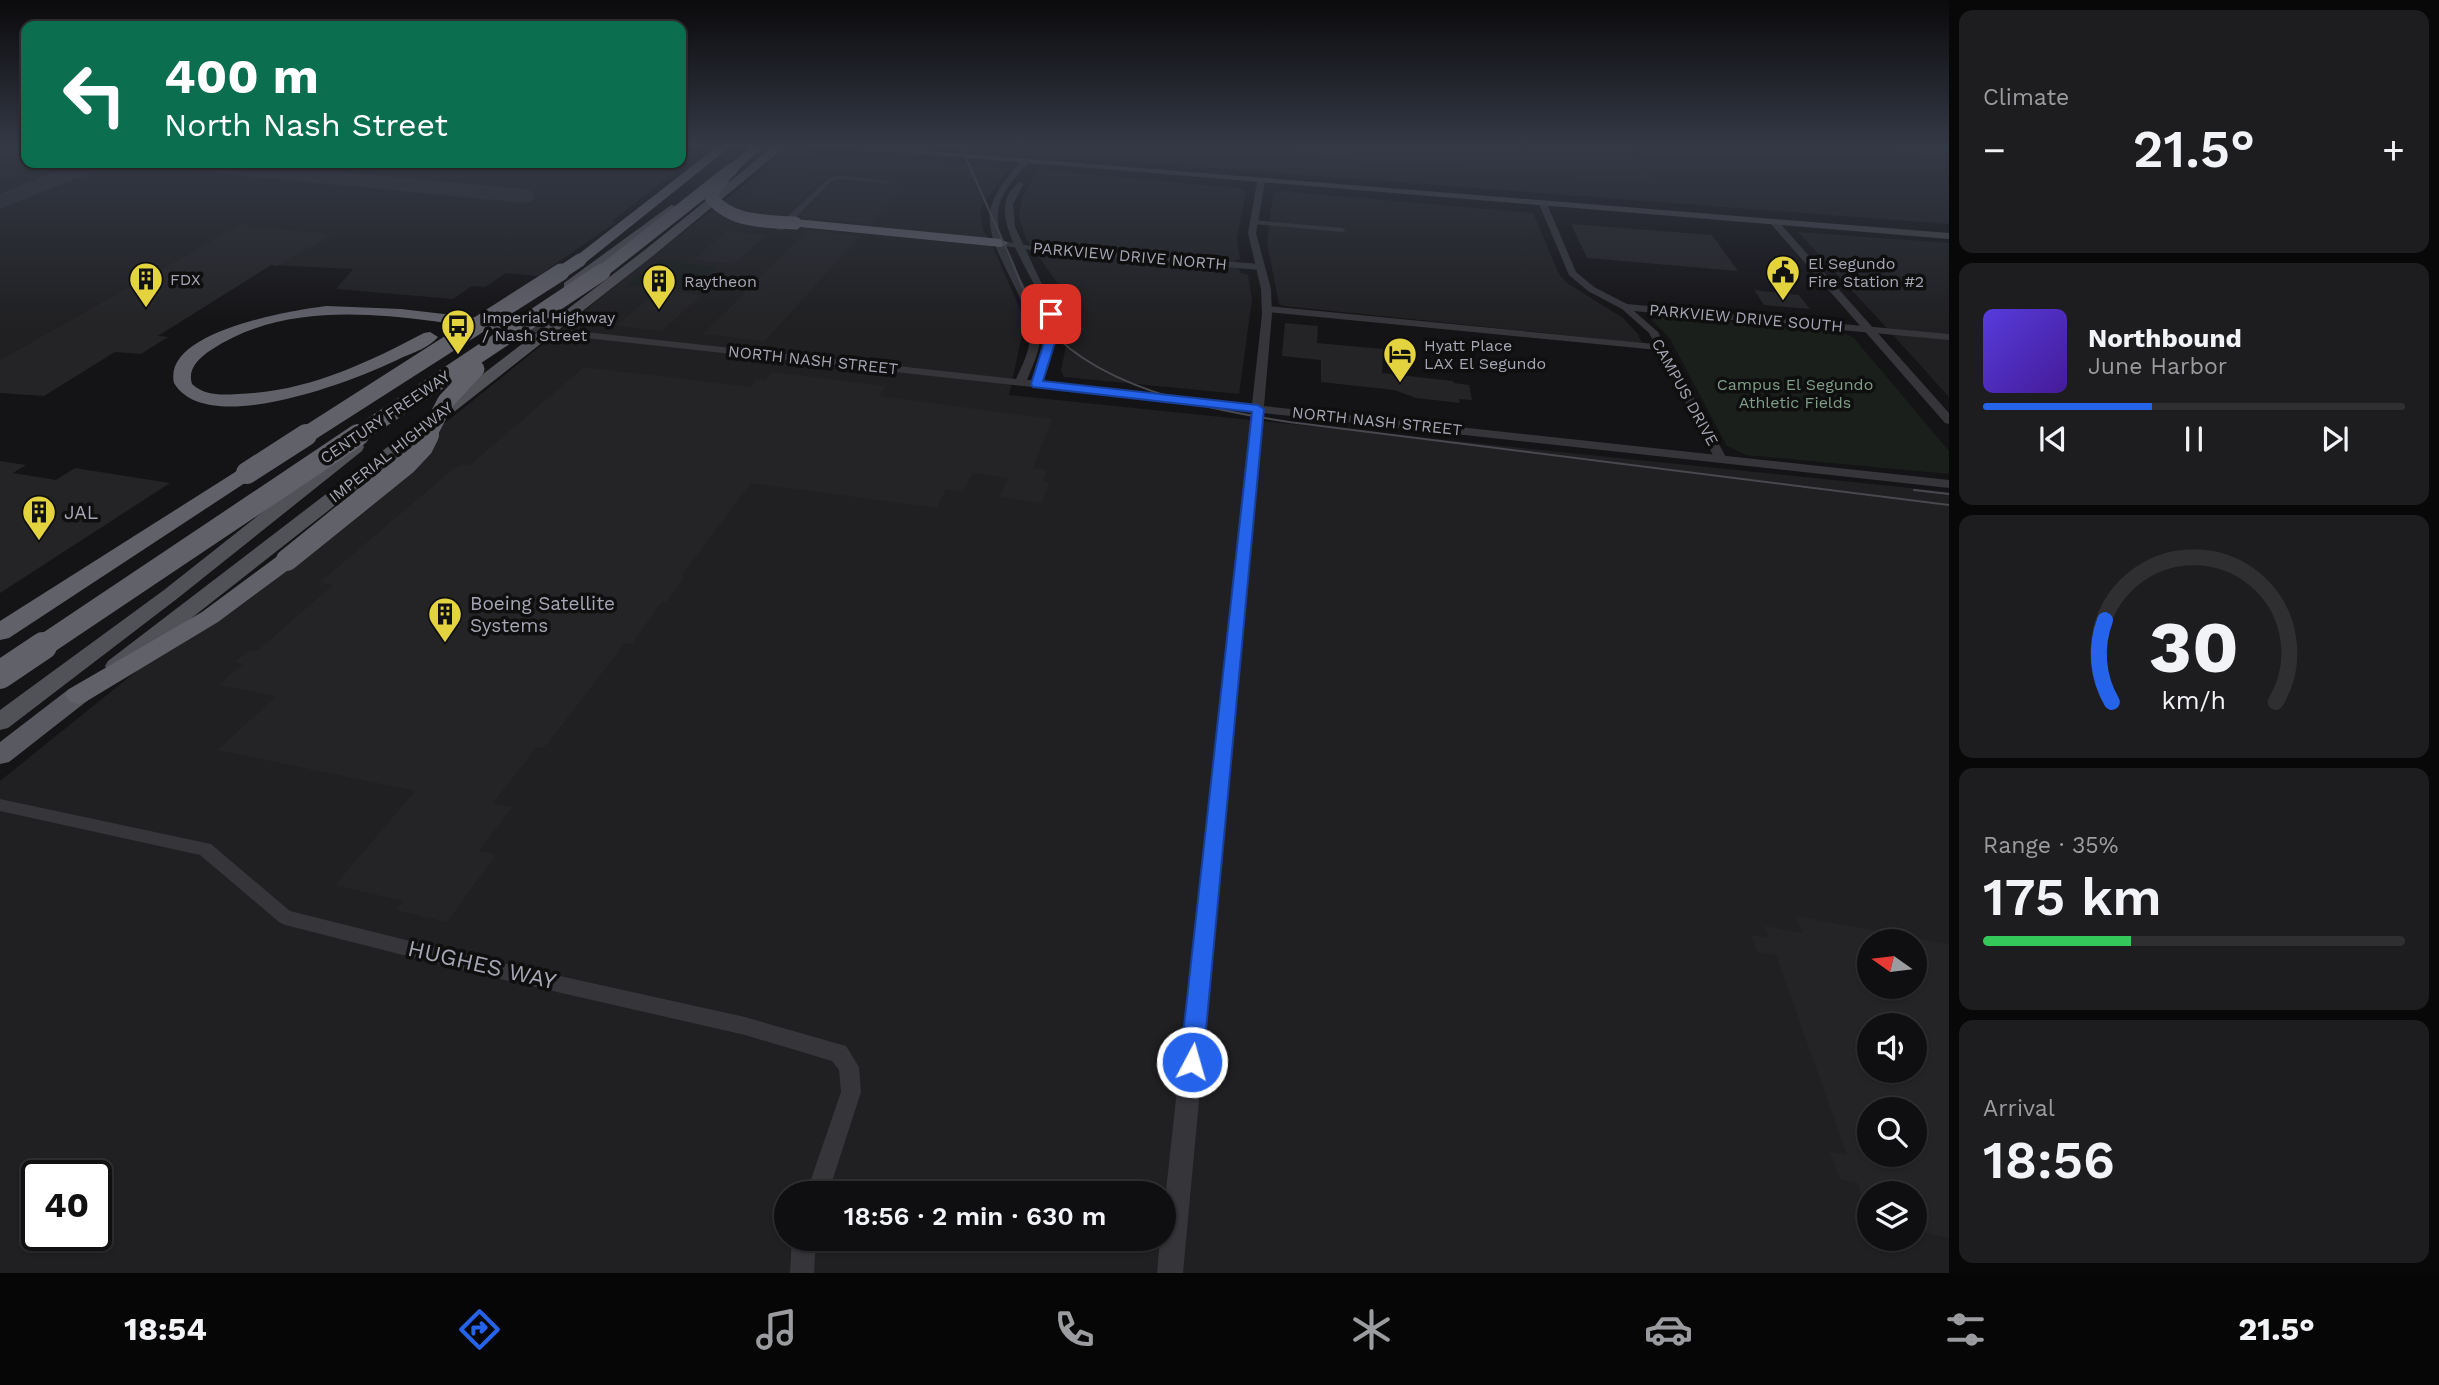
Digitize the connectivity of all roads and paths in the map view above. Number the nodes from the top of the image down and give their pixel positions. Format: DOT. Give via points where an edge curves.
graph roads {
  1 [pos="650,205"];
  2 [pos="677,205"];
  3 [pos="684,205"];
  4 [pos="700,205"];
  5 [pos="703,205"];
  6 [pos="716,205"];
  7 [pos="804,205"];
  8 [pos="995,205"];
  9 [pos="1009,205"];
  10 [pos="1257,205"];
  11 [pos="1544,205"];
  12 [pos="1561,205"];
  13 [pos="659,218"];
  14 [pos="683,221"];
  15 [pos="1254,222"];
  16 [pos="1774,222"];
  17 [pos="995,228"];
  18 [pos="779,229"];
  19 [pos="1342,230"];
  20 [pos="1949,236"];
  21 [pos="958,238"];
  22 [pos="1001,243"];
  23 [pos="1020,246"];
  24 [pos="580,260"];
  25 [pos="612,265"];
  26 [pos="1260,267"];
  27 [pos="1625,307"];
  28 [pos="1267,309"];
  29 [pos="512,327"];
  30 [pos="1867,329"];
  31 [pos="548,330"];
  32 [pos="1949,337"];
  33 [pos="1662,348"];
  34 [pos="1020,382"];
  35 [pos="1037,384"];
  36 [pos="1258,409"];
  37 [pos="1949,420"];
  38 [pos="1721,459"];
  39 [pos="1949,484"];
  40 [pos="91,574"];
  41 [pos="0,618"];
  42 [pos="0,632"];
  43 [pos="0,675"];
  44 [pos="78,695"];
  45 [pos="0,722"];
  46 [pos="0,755"];
  47 [pos="0,805"];
  48 [pos="821,1181"];
  49 [pos="803,1251"];
  50 [pos="802,1273"];
  51 [pos="1170,1273"];
  1 -- 24 [label="highway, CENTURY FREEWAY"];
  2 -- 13 [label="main road, IMPERIAL HIGHWAY"];
  3 -- 25 [label="highway, CENTURY FREEWAY, bridge"];
  4 -- 14 [label="main road"];
  5 -- 14 [label="main road"];
  6 -- 21 [label="highway, bridge" via="722,211 764,220"];
  7 -- 18 [label="street"];
  8 -- 17 [label="street"];
  9 -- 23 [label="street" via="1011,227"];
  10 -- 15 [label="street"];
  11 -- 27 [label="street, CAMPUS DRIVE" via="1572,273"];
  12 -- 16 [label="main road"];
  13 -- 14 [label="street"];
  13 -- 29 [label="main road, IMPERIAL HIGHWAY"];
  14 -- 31 [label="main road, IMPERIAL HIGHWAY" via="606,275 601,281 605,286"];
  15 -- 19 [label="street"];
  15 -- 26 [label="street" via="1253,243"];
  16 -- 20 [label="main road"];
  16 -- 30 [label="street"];
  17 -- 21 [label="highway" via="984,236"];
  17 -- 22 [label="street"];
  21 -- 22 [label="highway"];
  22 -- 23 [label="street, PARKVIEW DRIVE NORTH"];
  22 -- 34 [label="street" via="1035,330"];
  23 -- 26 [label="street, PARKVIEW DRIVE NORTH"];
  23 -- 35 [label="street" via="1051,314 1051,336"];
  24 -- 29 [label="highway, bridge" via="544,275 393,357 330,384 276,398 224,400 189,392 181,382 181,371 189,359 206,346 277,317 338,309"];
  24 -- 40 [label="highway, CENTURY FREEWAY, bridge"];
  25 -- 43 [label="highway, CENTURY FREEWAY, bridge"];
  25 -- 44 [label="highway, bridge" via="478,367 446,401 422,447 406,464 287,560 210,617"];
  26 -- 28 [label="street"];
  27 -- 30 [label="street, PARKVIEW DRIVE SOUTH"];
  27 -- 33 [label="street, CAMPUS DRIVE" via="1651,330"];
  28 -- 33 [label="street"];
  28 -- 36 [label="street"];
  29 -- 31 [label="street, NORTH NASH STREET"];
  29 -- 45 [label="main road, IMPERIAL HIGHWAY"];
  30 -- 32 [label="street, PARKVIEW DRIVE SOUTH"];
  30 -- 37 [label="street"];
  31 -- 34 [label="street, NORTH NASH STREET"];
  31 -- 44 [label="main road, IMPERIAL HIGHWAY"];
  33 -- 38 [label="street, CAMPUS DRIVE"];
  34 -- 35 [label="street, NORTH NASH STREET"];
  35 -- 36 [label="street, NORTH NASH STREET"];
  36 -- 38 [label="street, NORTH NASH STREET"];
  36 -- 51 [label="street"];
  38 -- 39 [label="street, NORTH NASH STREET"];
  40 -- 41 [label="highway"];
  40 -- 42 [label="highway, CENTURY FREEWAY"];
  44 -- 46 [label="highway, IMPERIAL HIGHWAY"];
  47 -- 48 [label="street, HUGHES WAY" via="205,849 285,917 745,1026 839,1054 849,1067 851,1092"];
  49 -- 50 [label="street"];
}
